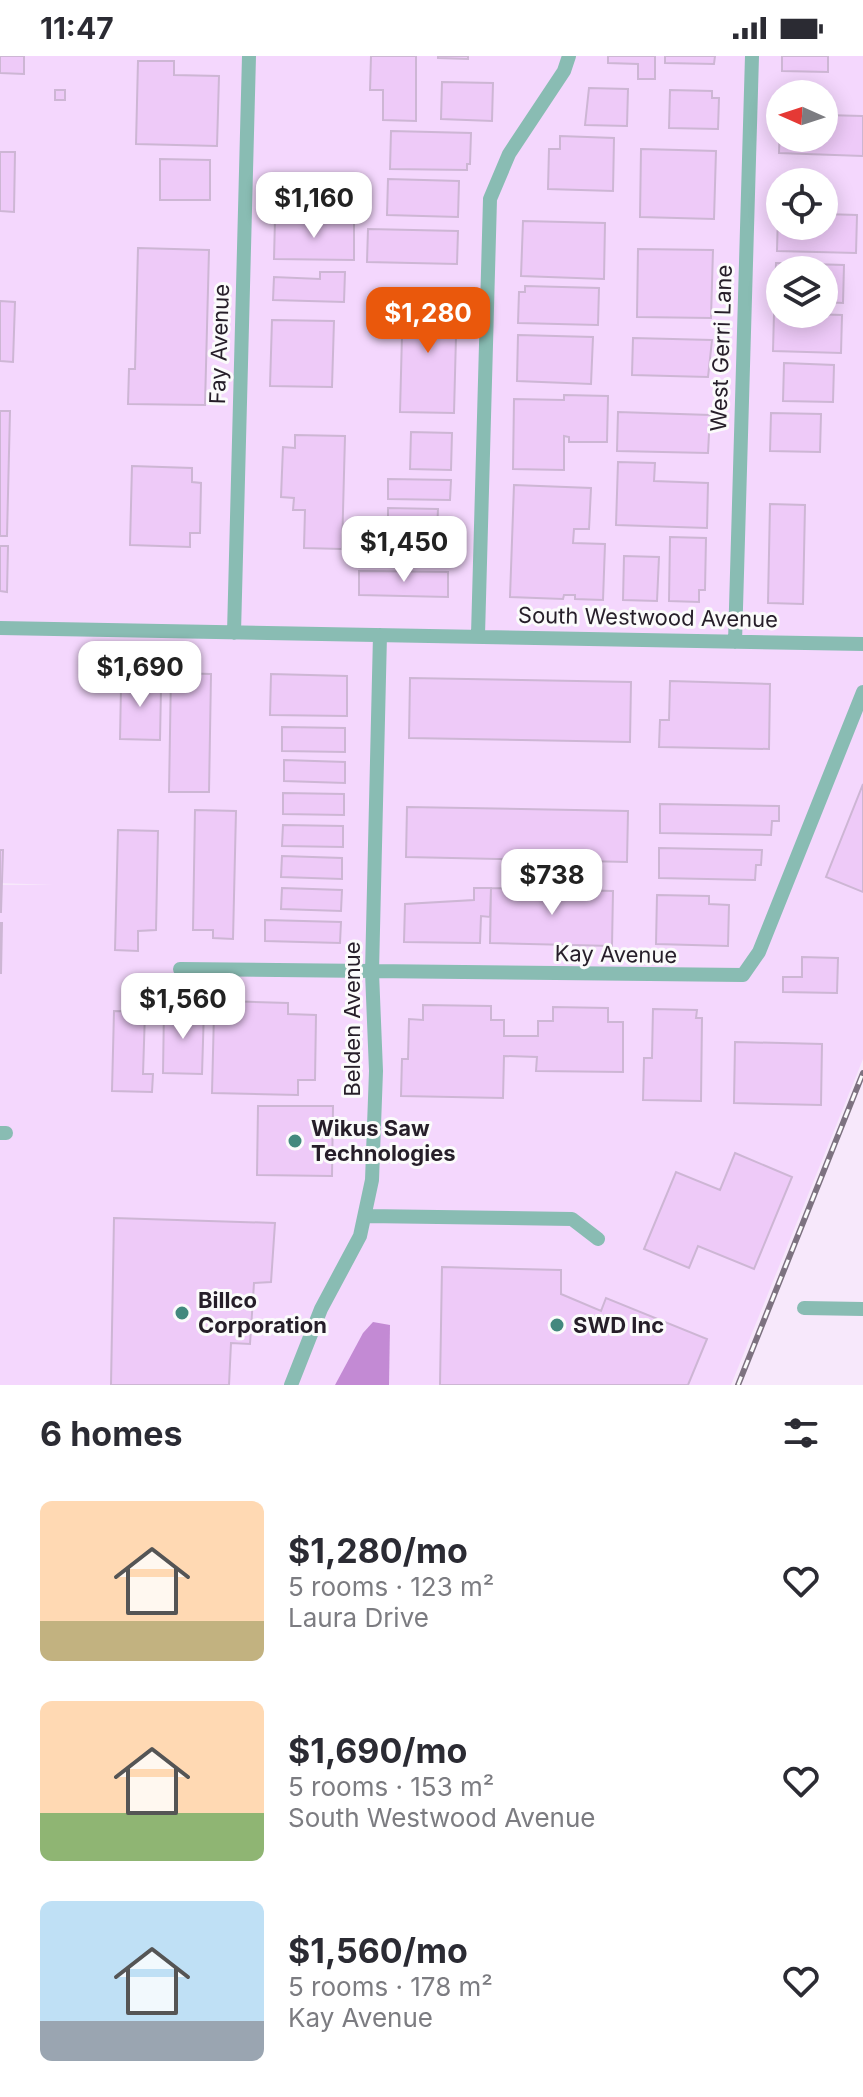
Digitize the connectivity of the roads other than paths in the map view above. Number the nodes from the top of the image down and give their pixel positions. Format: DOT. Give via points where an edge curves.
graph roads {
  1 [pos="249,56"];
  2 [pos="569,56"];
  3 [pos="752,56"];
  4 [pos="0,628"];
  5 [pos="234,633"];
  6 [pos="380,635"];
  7 [pos="478,635"];
  8 [pos="735,642"];
  9 [pos="863,644"];
  10 [pos="863,692"];
  11 [pos="180,969"];
  12 [pos="372,972"];
  13 [pos="366,1216"];
  14 [pos="598,1239"];
  15 [pos="804,1308"];
  16 [pos="863,1309"];
  17 [pos="291,1385"];
  1 -- 5 [label="street, Fay Avenue"];
  2 -- 7 [label="street" via="509,154 490,199"];
  3 -- 8 [label="street, West Gerri Lane"];
  4 -- 5 [label="street, South Westwood Avenue"];
  5 -- 6 [label="street, South Westwood Avenue"];
  6 -- 7 [label="street, South Westwood Avenue"];
  6 -- 12 [label="street, Belden Avenue"];
  7 -- 8 [label="street, South Westwood Avenue"];
  8 -- 9 [label="street, South Westwood Avenue"];
  10 -- 12 [label="street, Kay Avenue" via="759,952 743,975"];
  11 -- 12 [label="street, Kay Avenue"];
  12 -- 13 [label="street, Belden Avenue" via="376,1071"];
  13 -- 14 [label="street" via="572,1219"];
  13 -- 17 [label="street, Belden Avenue"];
  15 -- 16 [label="street"];
}
